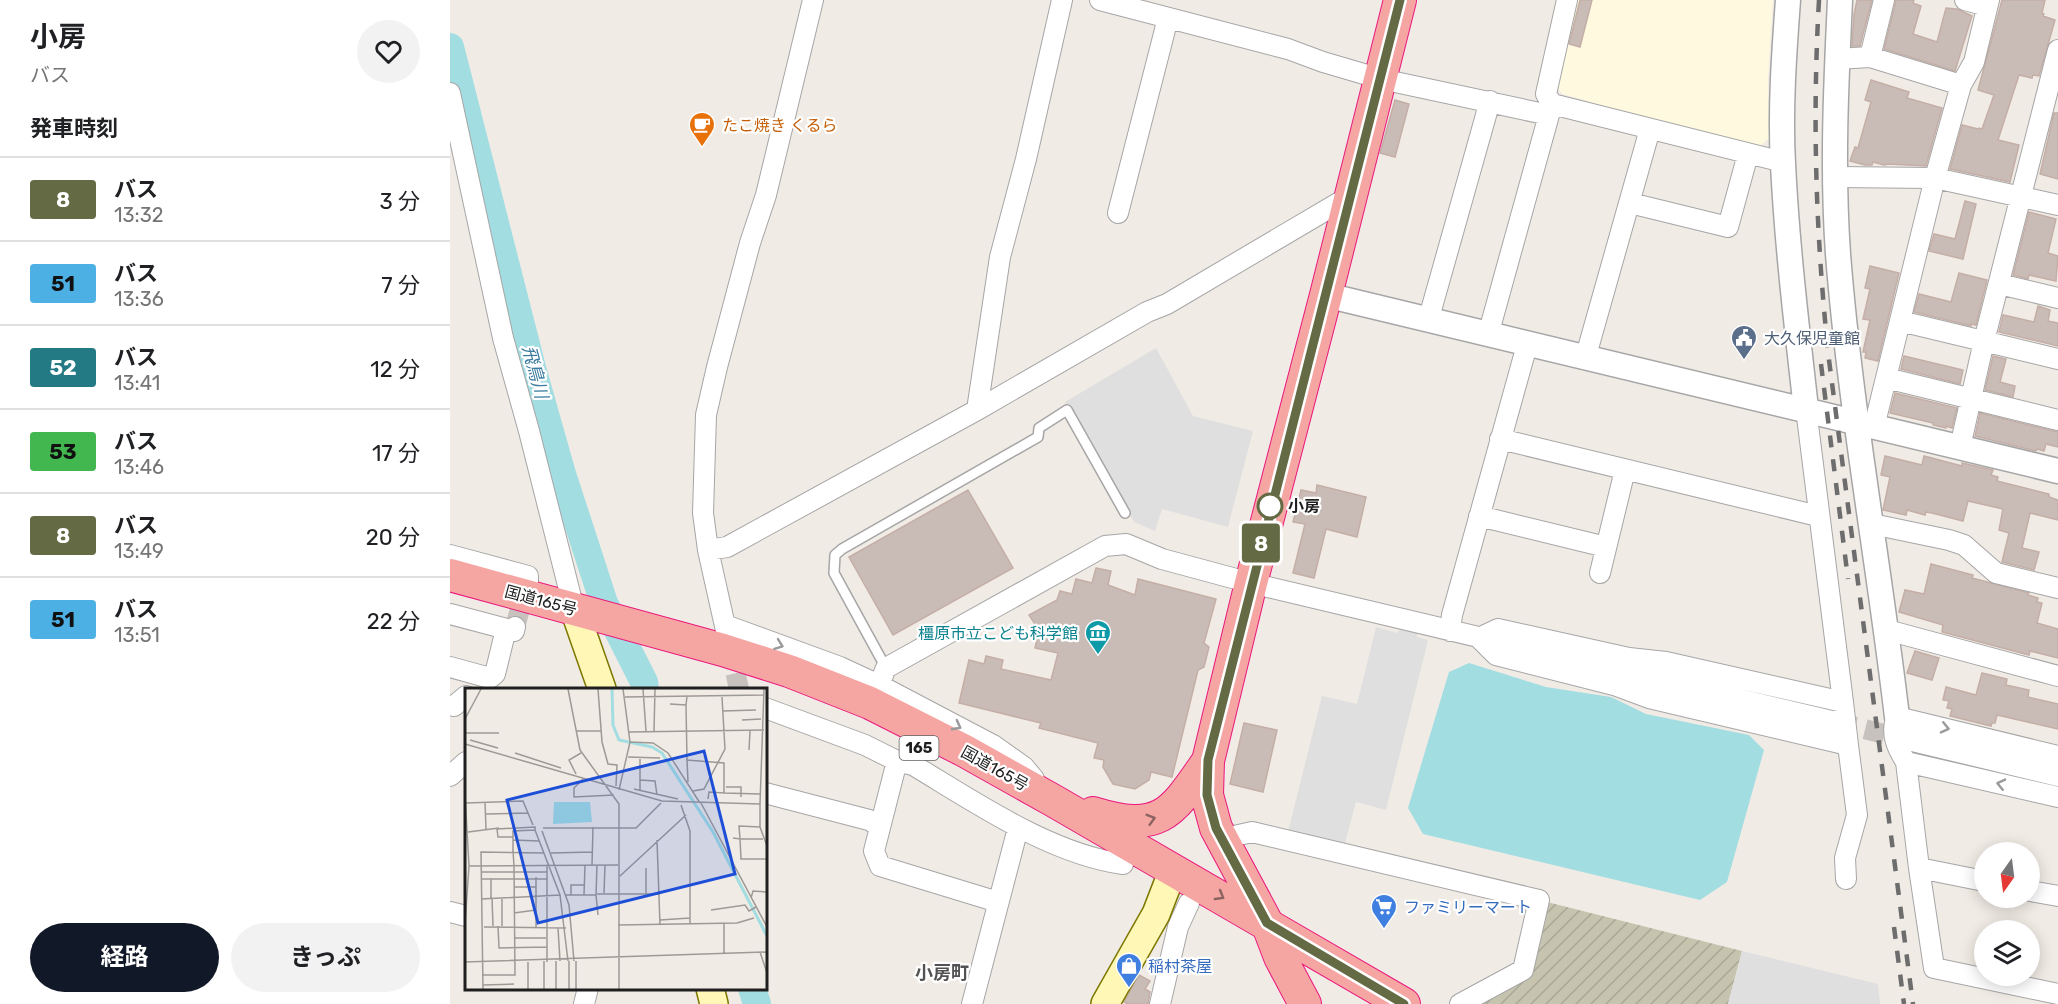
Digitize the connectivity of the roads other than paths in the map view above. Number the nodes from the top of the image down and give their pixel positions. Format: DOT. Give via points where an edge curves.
graph roads {
  1 [pos="813,0"];
  2 [pos="1062,0"];
  3 [pos="1100,0"];
  4 [pos="1400,0"];
  5 [pos="1568,0"];
  6 [pos="1788,0"];
  7 [pos="1840,0"];
  8 [pos="1884,0"];
  9 [pos="1965,0"];
  10 [pos="1988,3"];
  11 [pos="1168,18"];
  12 [pos="2058,50"];
  13 [pos="1870,57"];
  14 [pos="1837,59"];
  15 [pos="1381,79"];
  16 [pos="1961,85"];
  17 [pos="450,93"];
  18 [pos="1490,101"];
  19 [pos="2051,108"];
  20 [pos="1550,109"];
  21 [pos="1650,129"];
  22 [pos="1748,154"];
  23 [pos="1783,162"];
  24 [pos="1835,177"];
  25 [pos="1935,178"];
  26 [pos="1350,196"];
  27 [pos="2020,196"];
  28 [pos="1630,203"];
  29 [pos="2058,205"];
  30 [pos="1118,213"];
  31 [pos="1999,284"];
  32 [pos="1326,295"];
  33 [pos="2058,298"];
  34 [pos="1428,321"];
  35 [pos="1900,321"];
  36 [pos="1488,335"];
  37 [pos="1984,341"];
  38 [pos="1527,345"];
  39 [pos="1585,358"];
  40 [pos="2058,359"];
  41 [pos="1886,378"];
  42 [pos="1971,398"];
  43 [pos="1806,409"];
  44 [pos="977,410"];
  45 [pos="2058,420"];
  46 [pos="1866,424"];
  47 [pos="1500,439"];
  48 [pos="1960,447"];
  49 [pos="1625,470"];
  50 [pos="2058,471"];
  51 [pos="1125,513"];
  52 [pos="1479,516"];
  53 [pos="1818,516"];
  54 [pos="1872,524"];
  55 [pos="1606,547"];
  56 [pos="708,550"];
  57 [pos="450,555"];
  58 [pos="1600,573"];
  59 [pos="450,575"];
  60 [pos="528,582"];
  61 [pos="1251,583"];
  62 [pos="2058,588"];
  63 [pos="450,595"];
  64 [pos="450,614"];
  65 [pos="584,621"];
  66 [pos="1887,630"];
  67 [pos="1450,631"];
  68 [pos="1479,638"];
  69 [pos="651,639"];
  70 [pos="450,667"];
  71 [pos="883,676"];
  72 [pos="2058,676"];
  73 [pos="483,683"];
  74 [pos="602,688"];
  75 [pos="1843,702"];
  76 [pos="766,708"];
  77 [pos="1836,722"];
  78 [pos="1900,728"];
  79 [pos="1848,745"];
  80 [pos="2058,756"];
  81 [pos="1208,760"];
  82 [pos="897,761"];
  83 [pos="1906,762"];
  84 [pos="465,763"];
  85 [pos="450,776"];
  86 [pos="2058,776"];
  87 [pos="766,793"];
  88 [pos="2058,797"];
  89 [pos="1054,801"];
  90 [pos="879,826"];
  91 [pos="1018,828"];
  92 [pos="1221,839"];
  93 [pos="1123,864"];
  94 [pos="1919,868"];
  95 [pos="1846,879"];
  96 [pos="1974,879"];
  97 [pos="1176,887"];
  98 [pos="2040,893"];
  99 [pos="2058,896"];
  100 [pos="998,902"];
  101 [pos="450,912"];
  102 [pos="465,916"];
  103 [pos="1267,923"];
  104 [pos="1280,957"];
  105 [pos="588,989"];
  106 [pos="710,989"];
  107 [pos="2058,994"];
  108 [pos="584,1004"];
  109 [pos="714,1004"];
  110 [pos="972,1004"];
  111 [pos="1105,1004"];
  112 [pos="1160,1004"];
  113 [pos="1305,1004"];
  114 [pos="1365,1004"];
  115 [pos="1404,1004"];
  116 [pos="1460,1004"];
  1 -- 56 [label="street" via="766,195 706,416 702,496"];
  2 -- 44 [label="street" via="1000,257"];
  3 -- 11 [label="street"];
  4 -- 15 [label="highway"];
  5 -- 20 [label="street" via="1546,94"];
  6 -- 23 [label="street"];
  7 -- 14 [label="street"];
  8 -- 13 [label="street"];
  9 -- 10 [label="street"];
  10 -- 16 [label="street" via="1974,62"];
  11 -- 15 [label="street" via="1288,49"];
  11 -- 30 [label="street"];
  12 -- 19 [label="street"];
  13 -- 14 [label="street"];
  13 -- 16 [label="street"];
  14 -- 24 [label="street"];
  15 -- 18 [label="street"];
  15 -- 26 [label="highway"];
  16 -- 25 [label="street"];
  17 -- 65 [label="street" via="502,338"];
  18 -- 20 [label="street"];
  18 -- 34 [label="street"];
  19 -- 27 [label="street"];
  20 -- 21 [label="street"];
  20 -- 36 [label="street"];
  21 -- 22 [label="street"];
  21 -- 28 [label="street"];
  22 -- 23 [label="street"];
  22 -- 28 [label="street" via="1728,227"];
  23 -- 43 [label="street"];
  24 -- 25 [label="street"];
  24 -- 46 [label="street" via="1846,338"];
  25 -- 27 [label="street"];
  25 -- 35 [label="street"];
  26 -- 32 [label="highway"];
  26 -- 44 [label="street"];
  27 -- 29 [label="street"];
  27 -- 31 [label="street"];
  28 -- 39 [label="street"];
  31 -- 33 [label="street"];
  31 -- 37 [label="street"];
  32 -- 34 [label="street"];
  32 -- 61 [label="highway"];
  34 -- 36 [label="street"];
  35 -- 37 [label="street"];
  35 -- 41 [label="street"];
  36 -- 38 [label="street"];
  37 -- 40 [label="street"];
  37 -- 42 [label="street"];
  38 -- 39 [label="street"];
  38 -- 47 [label="street"];
  39 -- 43 [label="street"];
  41 -- 42 [label="street"];
  41 -- 46 [label="street"];
  42 -- 45 [label="street"];
  42 -- 48 [label="street"];
  43 -- 46 [label="street"];
  43 -- 53 [label="street"];
  44 -- 56 [label="street" via="727,547"];
  46 -- 48 [label="street"];
  46 -- 54 [label="street"];
  47 -- 49 [label="street"];
  47 -- 52 [label="street"];
  48 -- 50 [label="street"];
  49 -- 53 [label="street"];
  49 -- 55 [label="street"];
  51 -- 71 [label="lane" via="1067,410 1039,428 1038,437 842,549 835,555 834,573"];
  52 -- 55 [label="street"];
  52 -- 67 [label="street"];
  53 -- 75 [label="street"];
  54 -- 62 [label="street" via="1964,545 1996,573"];
  54 -- 66 [label="street"];
  55 -- 58 [label="street"];
  56 -- 71 [label="street, one-way" via="726,630 840,667"];
  57 -- 60 [label="street" via="528,576"];
  59 -- 65 [label="highway, 国道165号 / 165"];
  61 -- 67 [label="street"];
  61 -- 71 [label="street" via="1162,559 1126,544 1105,546"];
  61 -- 81 [label="highway"];
  63 -- 65 [label="highway, 国道165号 / 165"];
  64 -- 73 [label="street" via="511,628 495,674"];
  65 -- 69 [label="highway, 国道165号 / 165"];
  65 -- 74 [label="main road"];
  66 -- 72 [label="street"];
  66 -- 78 [label="street"];
  67 -- 68 [label="street"];
  68 -- 75 [label="street" via="1498,629"];
  68 -- 77 [label="street"];
  68 -- 79 [label="street" via="1496,655 1614,685 1649,698"];
  69 -- 89 [label="highway, 国道165号 / 165" via="789,671 843,691 921,728"];
  69 -- 93 [label="highway, 国道165号 / 165" via="863,720 913,744"];
  70 -- 73 [label="street"];
  71 -- 89 [label="street, one-way" via="1024,767"];
  75 -- 79 [label="street"];
  76 -- 82 [label="street"];
  78 -- 80 [label="street, one-way"];
  78 -- 83 [label="street" via="1894,723 1896,746"];
  78 -- 86 [label="street"];
  79 -- 95 [label="street" via="1857,815 1845,858"];
  89 -- 81 [label="highway, one-way" via="1116,820 1143,822 1172,809"];
  81 -- 92 [label="highway" via="1207,795"];
  82 -- 90 [label="street"];
  82 -- 91 [label="street" via="913,765"];
  88 -- 83 [label="street, one-way"];
  83 -- 94 [label="street"];
  84 -- 85 [label="street"];
  87 -- 90 [label="street"];
  89 -- 97 [label="highway, 国道165号 / 165"];
  90 -- 100 [label="street" via="874,851 880,866"];
  91 -- 93 [label="street" via="1103,862"];
  91 -- 100 [label="street"];
  92 -- 103 [label="highway"];
  92 -- 116 [label="street" via="1252,832 1539,900 1523,970"];
  93 -- 97 [label="highway, 国道165号 / 165"];
  94 -- 96 [label="street"];
  94 -- 107 [label="street" via="1934,968"];
  97 -- 103 [label="highway, 国道165号 / 165, one-way"];
  97 -- 104 [label="highway, 国道165号 / 165"];
  97 -- 111 [label="main road" via="1156,914"];
  97 -- 112 [label="street" via="1178,927"];
  98 -- 99 [label="street"];
  100 -- 110 [label="street"];
  101 -- 102 [label="street"];
  103 -- 104 [label="highway"];
  103 -- 115 [label="highway, 国道165号 / 165"];
  104 -- 113 [label="highway"];
  104 -- 114 [label="highway, 国道165号 / 165"];
  105 -- 108 [label="street"];
  106 -- 109 [label="main road"];
}
